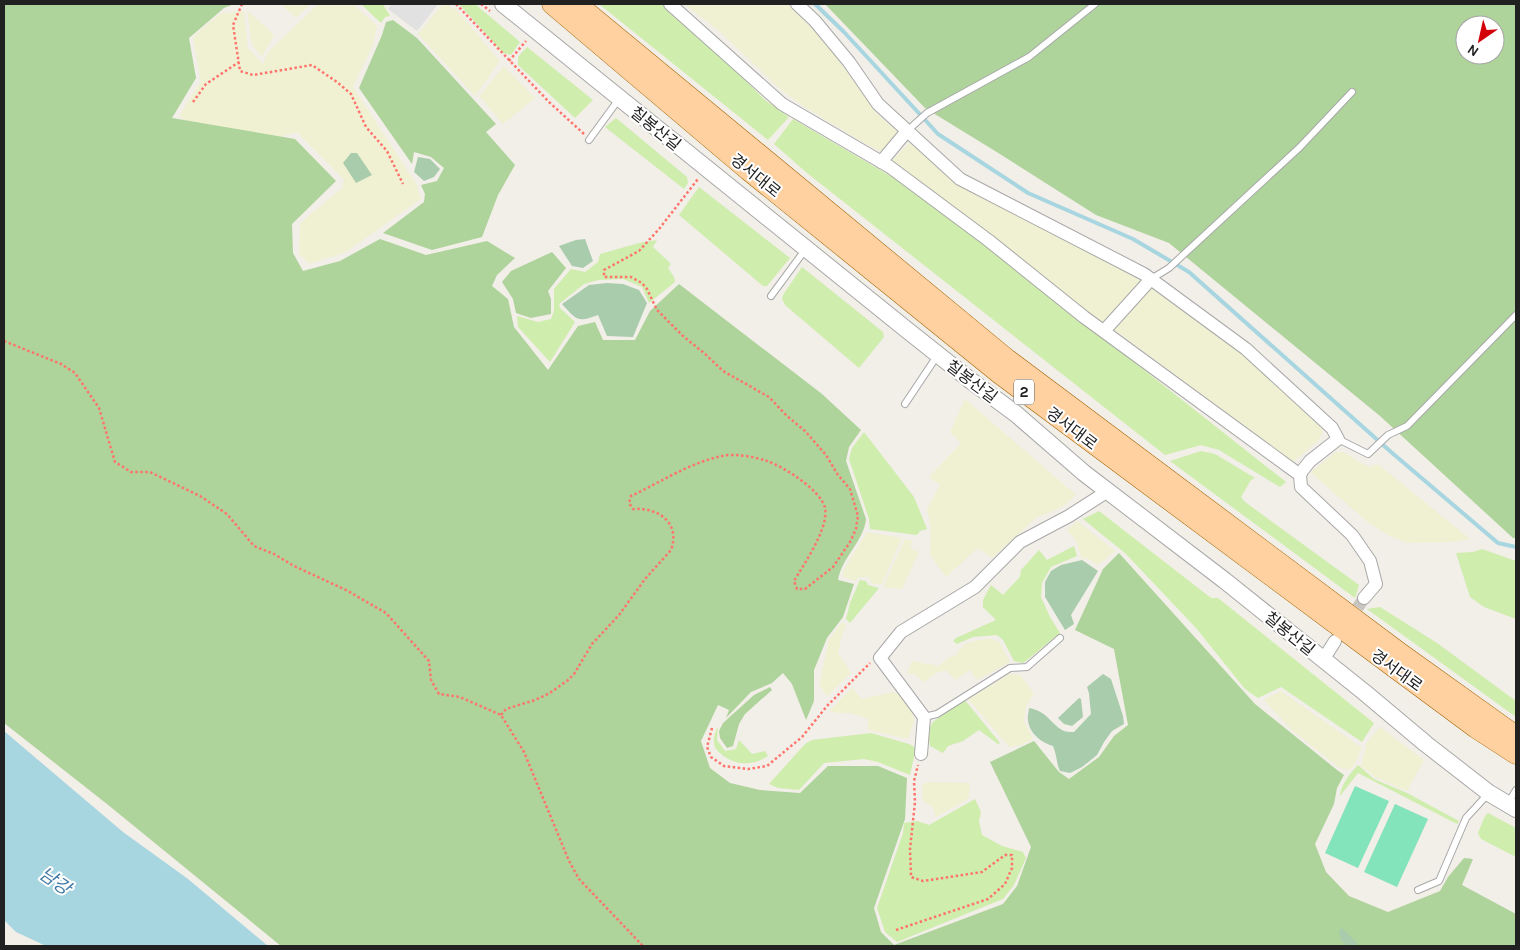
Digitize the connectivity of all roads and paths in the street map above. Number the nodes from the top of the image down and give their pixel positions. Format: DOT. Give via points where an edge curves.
graph roads {
  1 [pos="242,4"];
  2 [pos="456,4"];
  3 [pos="503,4"];
  4 [pos="552,4"];
  5 [pos="577,4"];
  6 [pos="670,4"];
  7 [pos="796,4"];
  8 [pos="1095,4"];
  9 [pos="535,29"];
  10 [pos="509,61"];
  11 [pos="240,62"];
  12 [pos="1352,92"];
  13 [pos="620,98"];
  14 [pos="193,102"];
  15 [pos="911,126"];
  16 [pos="590,138"];
  17 [pos="882,162"];
  18 [pos="706,169"];
  19 [pos="403,184"];
  20 [pos="806,249"];
  21 [pos="1150,279"];
  22 [pos="771,296"];
  23 [pos="1516,316"];
  24 [pos="1104,331"];
  25 [pos="4,341"];
  26 [pos="938,355"];
  27 [pos="905,404"];
  28 [pos="1338,440"];
  29 [pos="1300,475"];
  30 [pos="1108,491"];
  31 [pos="1364,598"];
  32 [pos="1060,638"];
  33 [pos="1335,641"];
  34 [pos="880,658"];
  35 [pos="1323,660"];
  36 [pos="501,715"];
  37 [pos="924,717"];
  38 [pos="712,728"];
  39 [pos="1516,736"];
  40 [pos="921,754"];
  41 [pos="1516,754"];
  42 [pos="1516,790"];
  43 [pos="1489,793"];
  44 [pos="1512,806"];
  45 [pos="1418,890"];
  46 [pos="896,930"];
  47 [pos="642,946"];
  1 -- 11 [label="path" via="233,25"];
  2 -- 10 [label="path"];
  3 -- 9 [label="street, 칠봉산길"];
  4 -- 41 [label="main road, 경서대로 / 2" via="748,170 1000,374 1476,728"];
  5 -- 39 [label="main road, 경서대로 / 2" via="1007,359"];
  6 -- 17 [label="street" via="782,104"];
  7 -- 15 [label="street" via="815,21 849,62 878,104"];
  8 -- 15 [label="lane" via="1029,57 926,112"];
  9 -- 10 [label="path"];
  9 -- 13 [label="street, 칠봉산길"];
  10 -- 16 [label="path" via="582,134"];
  11 -- 14 [label="path" via="206,84"];
  11 -- 19 [label="path" via="240,71 253,75 312,65 337,82 350,94 366,127 387,151"];
  12 -- 21 [label="lane" via="1300,147 1169,268"];
  13 -- 16 [label="lane"];
  13 -- 18 [label="street, 칠봉산길"];
  15 -- 17 [label="street"];
  15 -- 21 [label="street" via="960,179"];
  17 -- 24 [label="street"];
  18 -- 20 [label="street, 칠봉산길"];
  18 -- 36 [label="path" via="639,251 604,270 604,277 622,276 638,280 647,289 657,310 684,337 723,371 769,397 805,431 826,455 853,496 858,516 856,529 833,567 805,589 797,589 794,582 820,535 825,509 810,487 777,465 760,459 721,456 691,466 631,496 629,504 634,509 652,510 670,524 673,532 671,550 592,644 568,680 550,693 506,709"];
  20 -- 22 [label="lane"];
  20 -- 26 [label="street, 칠봉산길"];
  21 -- 24 [label="street"];
  21 -- 28 [label="street" via="1246,349 1332,428"];
  23 -- 28 [label="lane" via="1407,426 1388,435 1368,454"];
  24 -- 29 [label="street"];
  25 -- 36 [label="path" via="75,373 99,408 115,462 131,472 150,472 200,496 226,514 254,546 386,613 429,661 431,680 439,694 460,697"];
  26 -- 27 [label="lane"];
  26 -- 30 [label="street, 칠봉산길" via="1016,414"];
  28 -- 29 [label="street" via="1310,461"];
  29 -- 31 [label="street" via="1302,487 1352,535 1370,561 1376,584"];
  30 -- 34 [label="street" via="1020,542 976,586 901,632"];
  30 -- 35 [label="street, 칠봉산길"];
  32 -- 37 [label="lane" via="1026,668 1010,668 937,714"];
  33 -- 35 [label="street"];
  34 -- 37 [label="street"];
  34 -- 38 [label="path" via="866,665 802,737 767,766 748,769 724,766 711,757 707,747"];
  35 -- 43 [label="street, 칠봉산길"];
  36 -- 47 [label="path" via="524,752 579,879"];
  37 -- 40 [label="street"];
  40 -- 46 [label="path" via="914,781 911,877 923,881 982,872 1005,855 1012,855 1012,868 1005,884 988,899"];
  42 -- 44 [label="lane"];
  43 -- 44 [label="street, 칠봉산길"];
  43 -- 45 [label="lane" via="1466,818 1440,880"];
}
